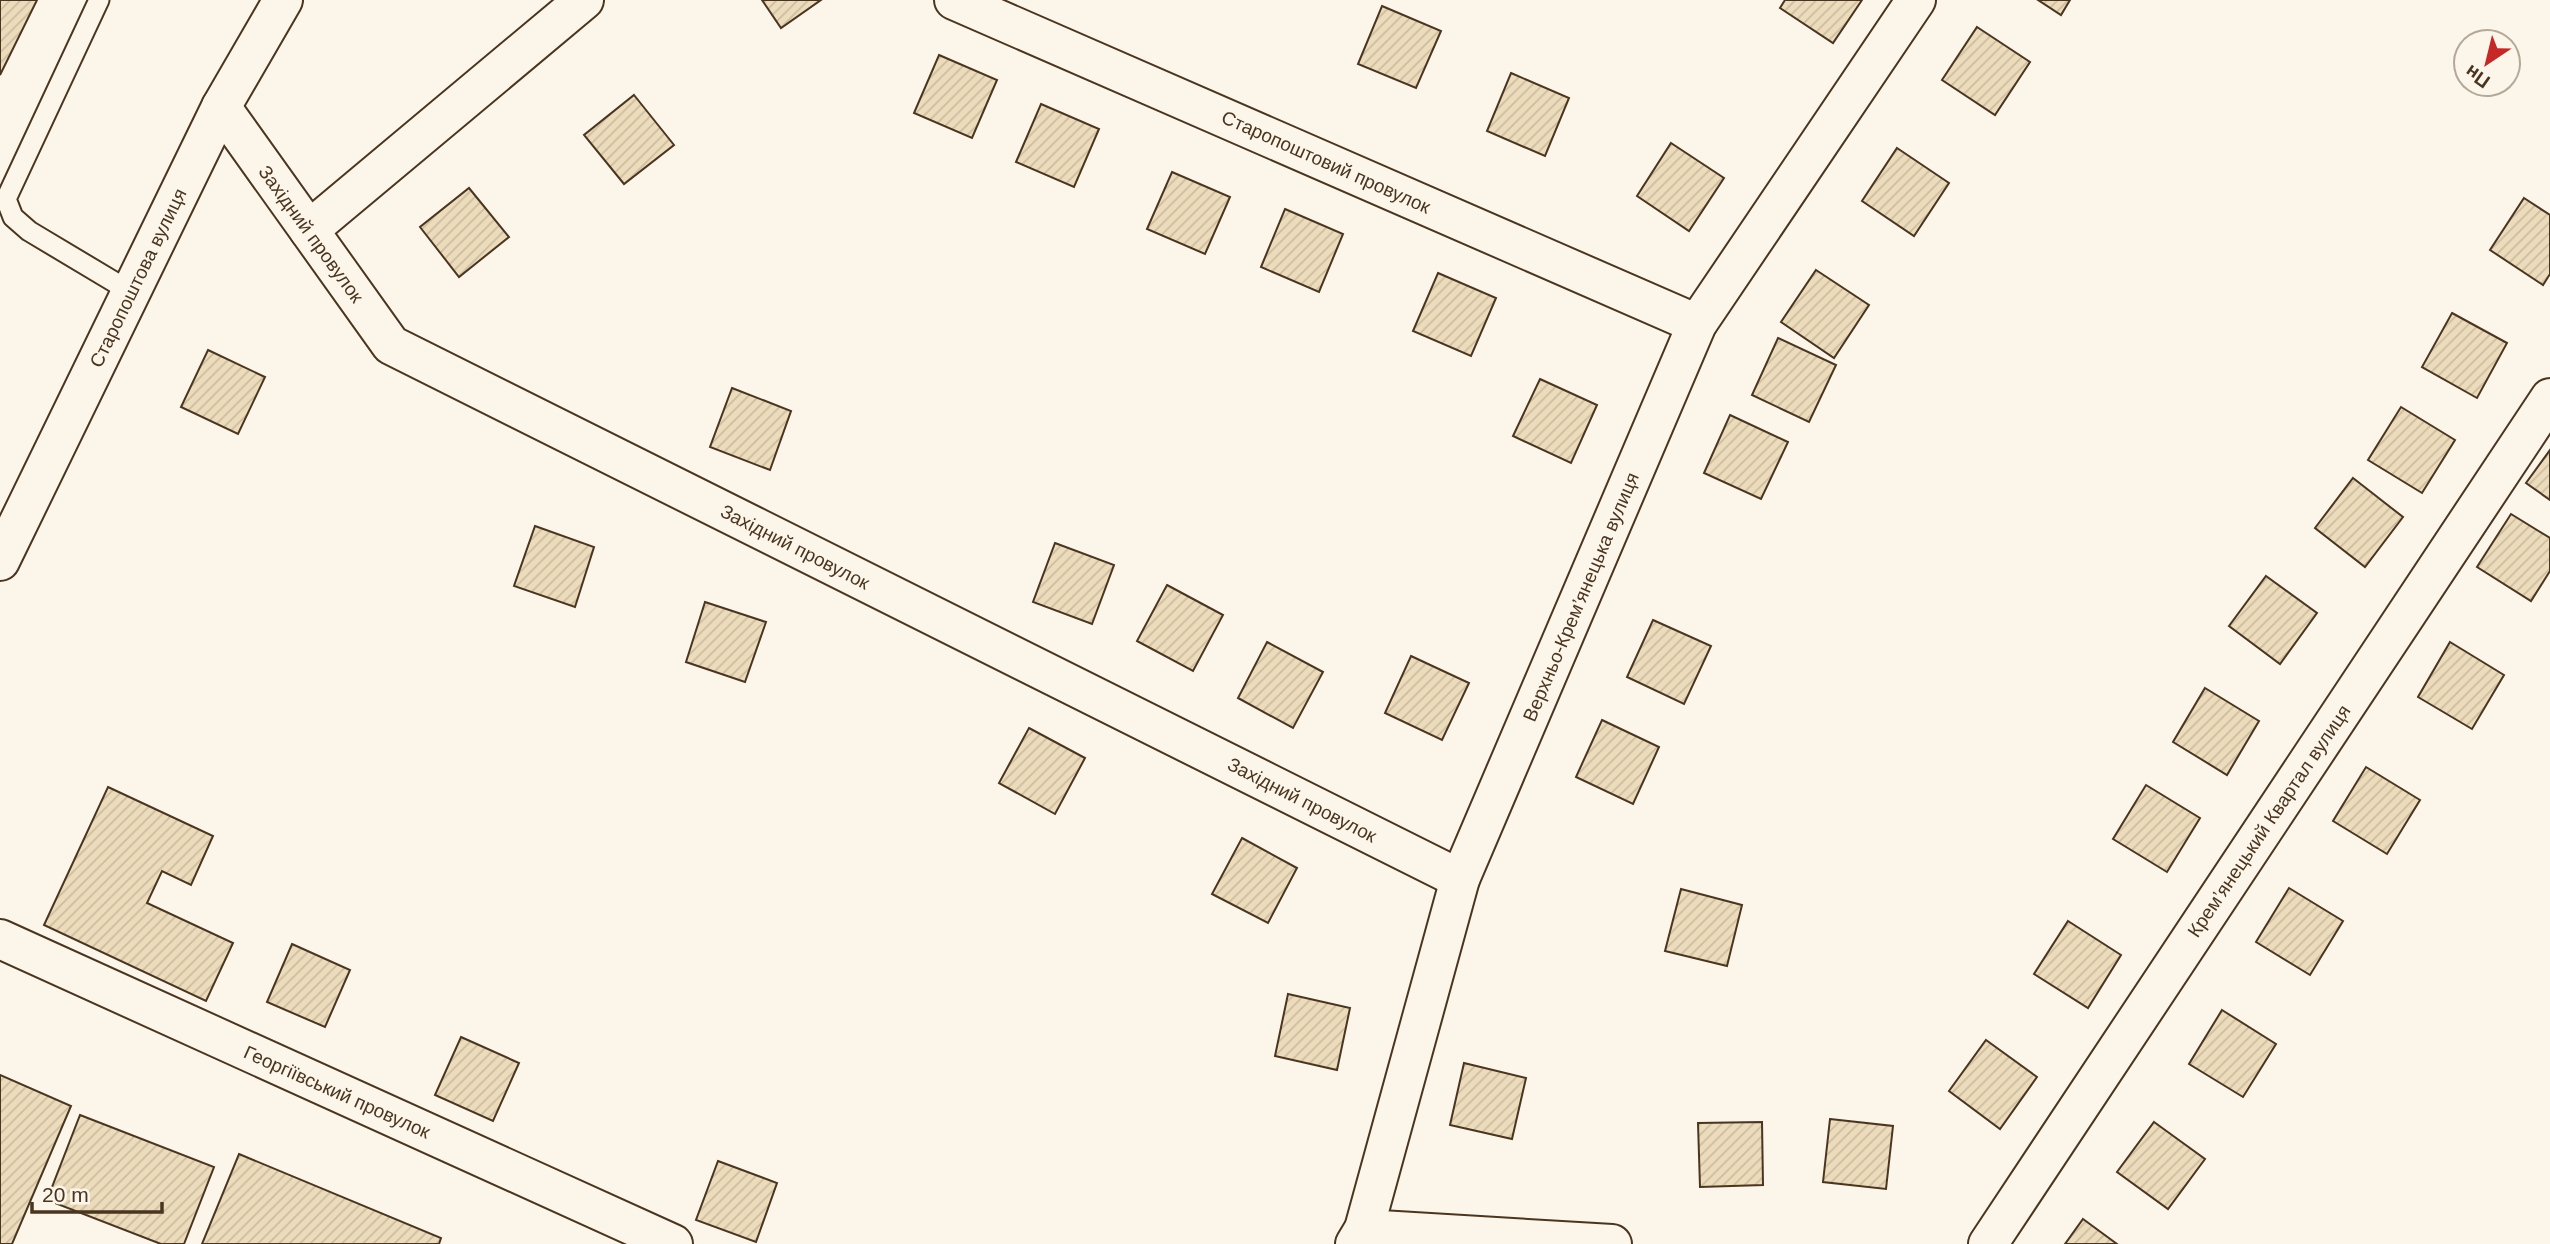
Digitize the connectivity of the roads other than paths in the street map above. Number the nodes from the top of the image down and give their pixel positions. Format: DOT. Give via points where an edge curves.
graph roads {
  1 [pos="99,0"];
  2 [pos="283,0"];
  3 [pos="584,0"];
  4 [pos="954,0"];
  5 [pos="1916,0"];
  6 [pos="221,107"];
  7 [pos="309,230"];
  8 [pos="131,292"];
  9 [pos="1697,324"];
  10 [pos="2550,398"];
  11 [pos="0,561"];
  12 [pos="1460,878"];
  13 [pos="0,939"];
  14 [pos="1359,1237"];
  15 [pos="673,1244"];
  16 [pos="1612,1244"];
  17 [pos="1988,1244"];
  1 -- 8 [label="lane" via="6,199 13,217 29,231"];
  2 -- 6 [label="main road, Старопоштова вулиця"];
  3 -- 7 [label="main road"];
  4 -- 9 [label="main road, Старопоштовий провулок"];
  5 -- 9 [label="main road, Верхньо-Крем’янецька вулиця"];
  6 -- 7 [label="main road, Західний провулок"];
  6 -- 8 [label="main road, Старопоштова вулиця"];
  7 -- 12 [label="main road, Західний провулок" via="391,345"];
  8 -- 11 [label="main road, Старопоштова вулиця"];
  9 -- 12 [label="main road, Верхньо-Крем’янецька вулиця"];
  10 -- 17 [label="main road, Крем’янецький Квартал вулиця"];
  12 -- 14 [label="main road, Верхньо-Крем’янецька вулиця"];
  13 -- 15 [label="main road, Георгіївський провулок"];
  14 -- 16 [label="main road"];
}
